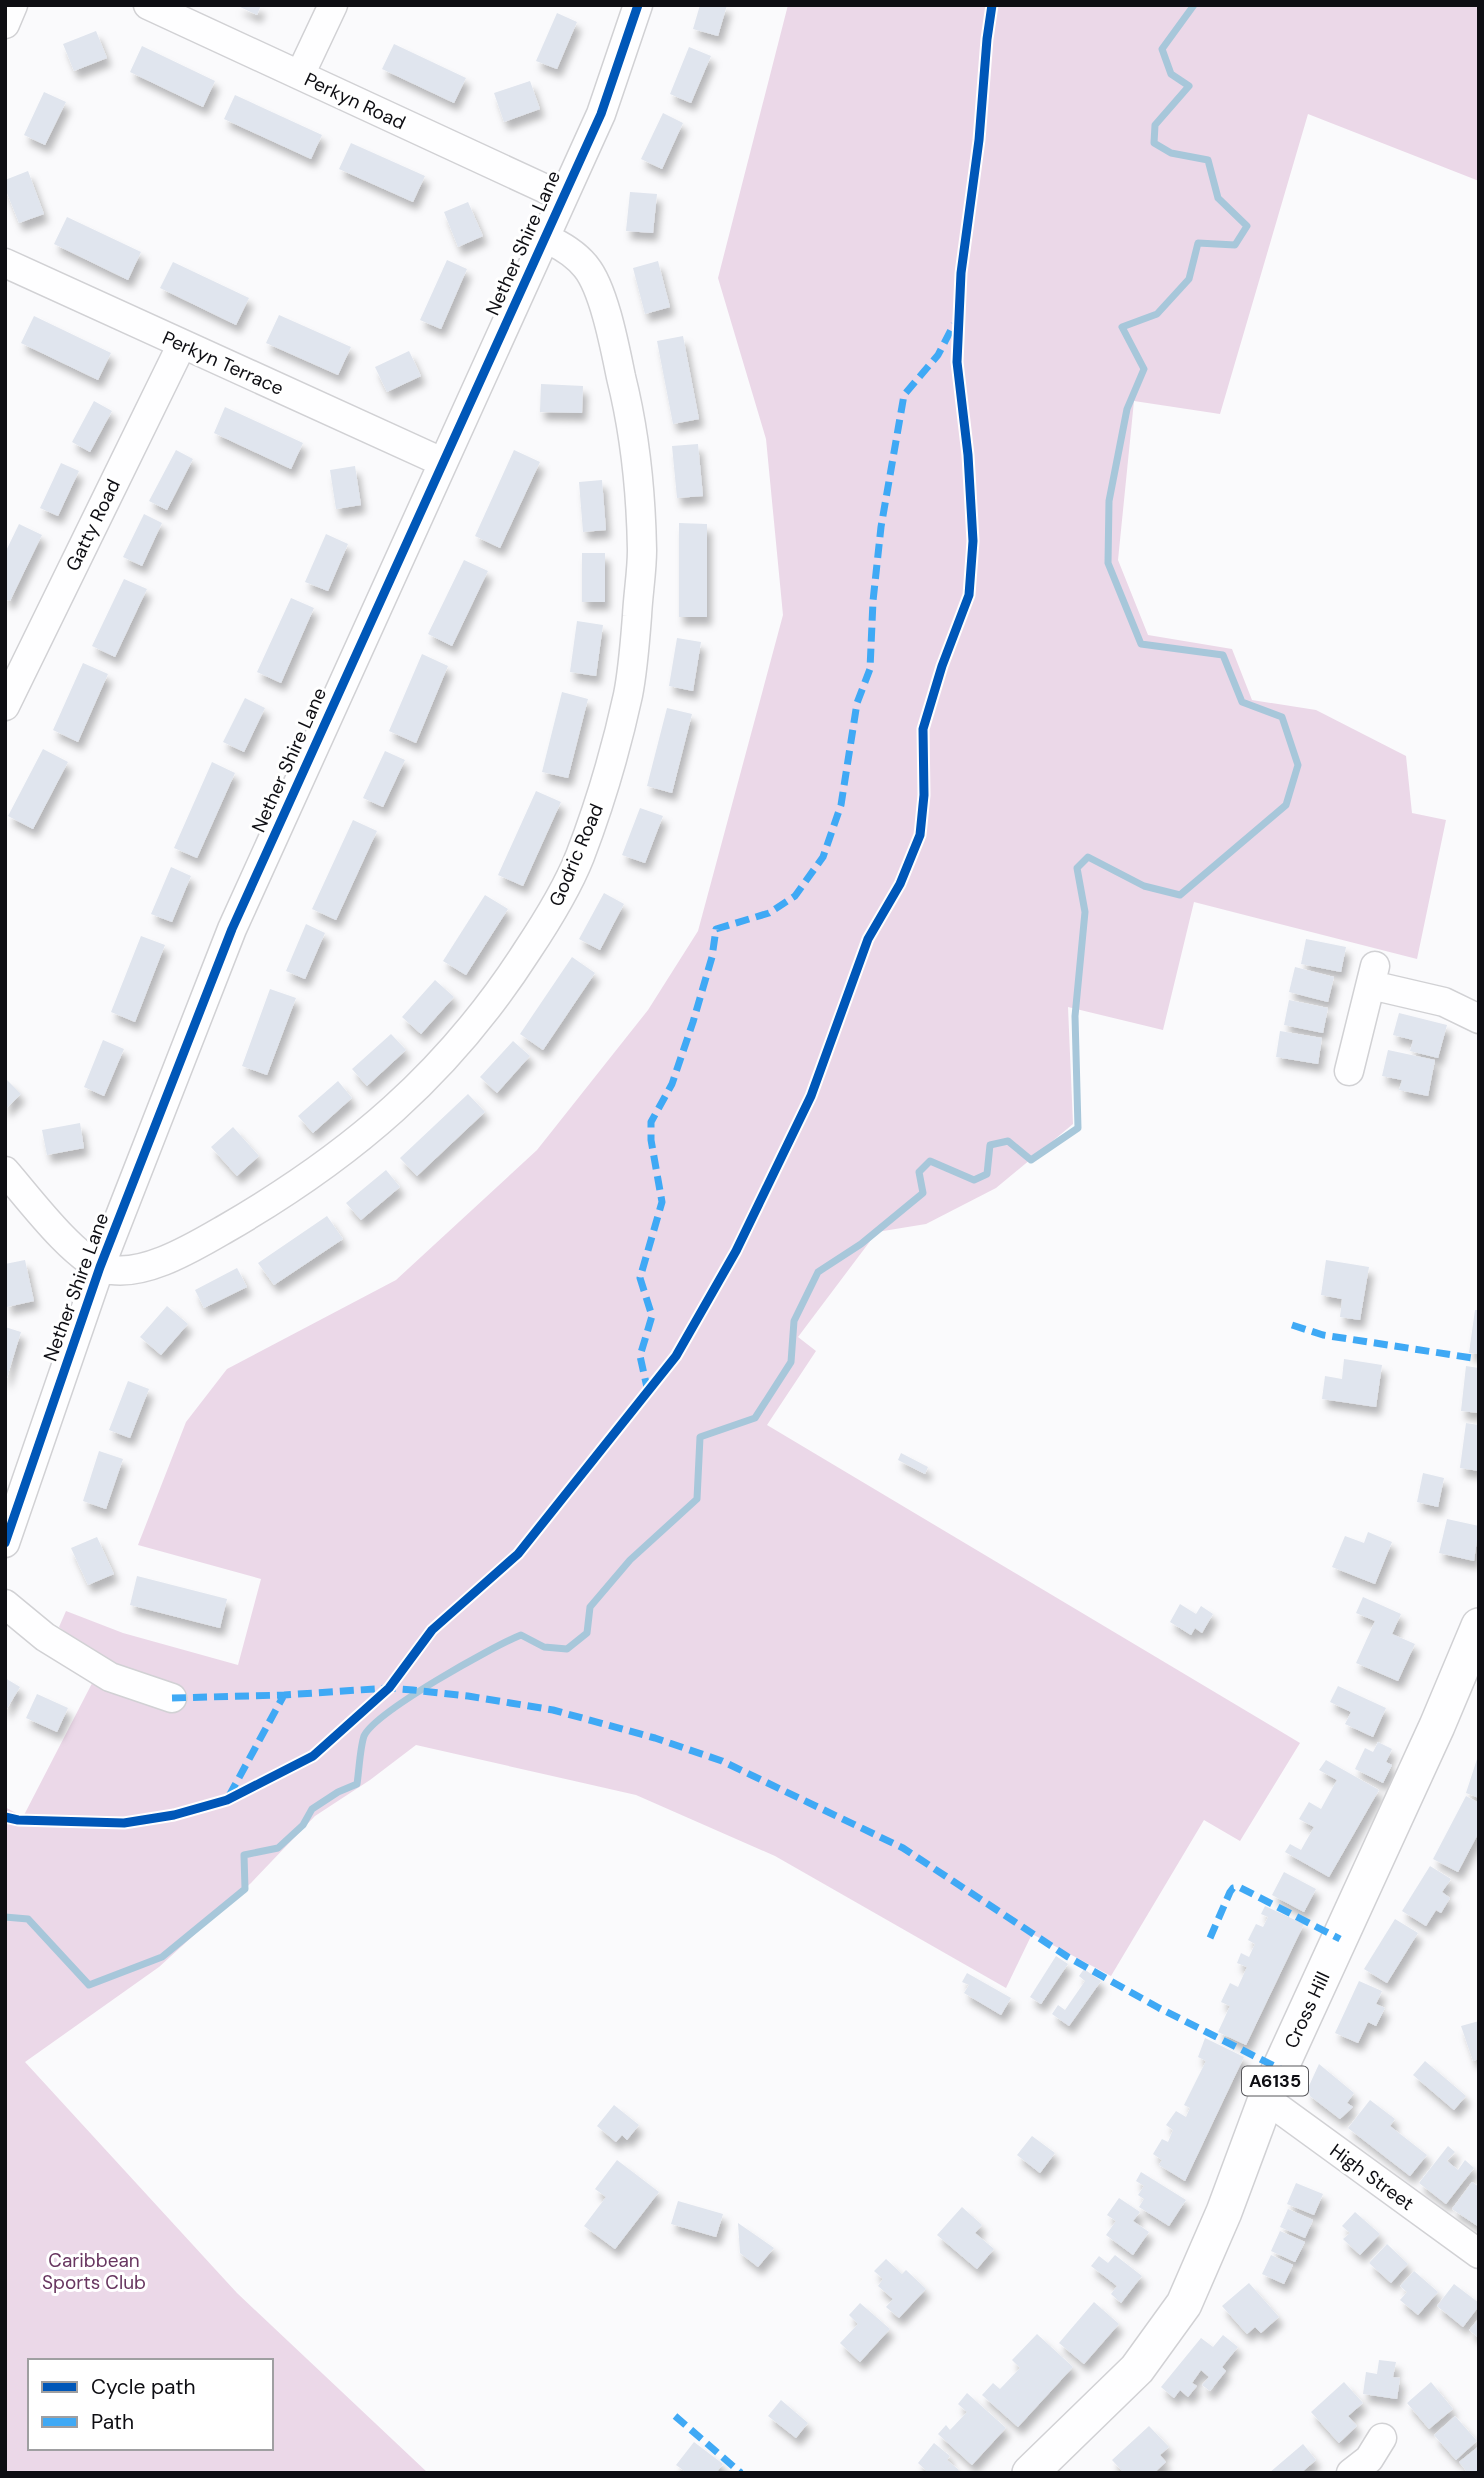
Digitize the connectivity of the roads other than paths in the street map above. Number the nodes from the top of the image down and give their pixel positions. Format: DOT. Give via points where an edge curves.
graph roads {
  1 [pos="13,5"];
  2 [pos="148,5"];
  3 [pos="333,5"];
  4 [pos="638,5"];
  5 [pos="5,24"];
  6 [pos="300,75"];
  7 [pos="563,197"];
  8 [pos="545,238"];
  9 [pos="5,263"];
  10 [pos="182,344"];
  11 [pos="442,462"];
  12 [pos="5,706"];
  13 [pos="1479,1019"];
  14 [pos="1349,1071"];
  15 [pos="5,1171"];
  16 [pos="100,1267"];
  17 [pos="5,1543"];
  18 [pos="5,1604"];
  19 [pos="1475,1647"];
  20 [pos="172,1698"];
  21 [pos="1266,2099"];
  22 [pos="1479,2254"];
  23 [pos="1030,2473"];
  1 -- 5 [label="street"];
  2 -- 6 [label="street, Perkyn Road"];
  3 -- 6 [label="street"];
  4 -- 7 [label="street, Nether Shire Lane" via="601,114"];
  6 -- 7 [label="street, Perkyn Road"];
  7 -- 8 [label="street, Nether Shire Lane"];
  8 -- 11 [label="street, Nether Shire Lane"];
  8 -- 16 [label="street, Godric Road" via="574,253 589,270 608,319 638,474 642,552 629,691 598,806 578,860 551,914 474,1027 376,1125 319,1170 203,1242 155,1264 117,1270"];
  9 -- 10 [label="street, Perkyn Terrace"];
  10 -- 11 [label="street, Perkyn Terrace"];
  10 -- 12 [label="street, Gatty Road"];
  11 -- 16 [label="street, Nether Shire Lane" via="232,929"];
  13 -- 14 [label="street" via="1373,975"];
  15 -- 16 [label="street" via="70,1244"];
  16 -- 17 [label="street, Nether Shire Lane"];
  18 -- 20 [label="street" via="45,1637 110,1676"];
  19 -- 21 [label="main road, Cross Hill / A6135"];
  21 -- 22 [label="street, High Street"];
  21 -- 23 [label="main road, Cross Hill / A6135" via="1184,2304 1137,2368"];
}
